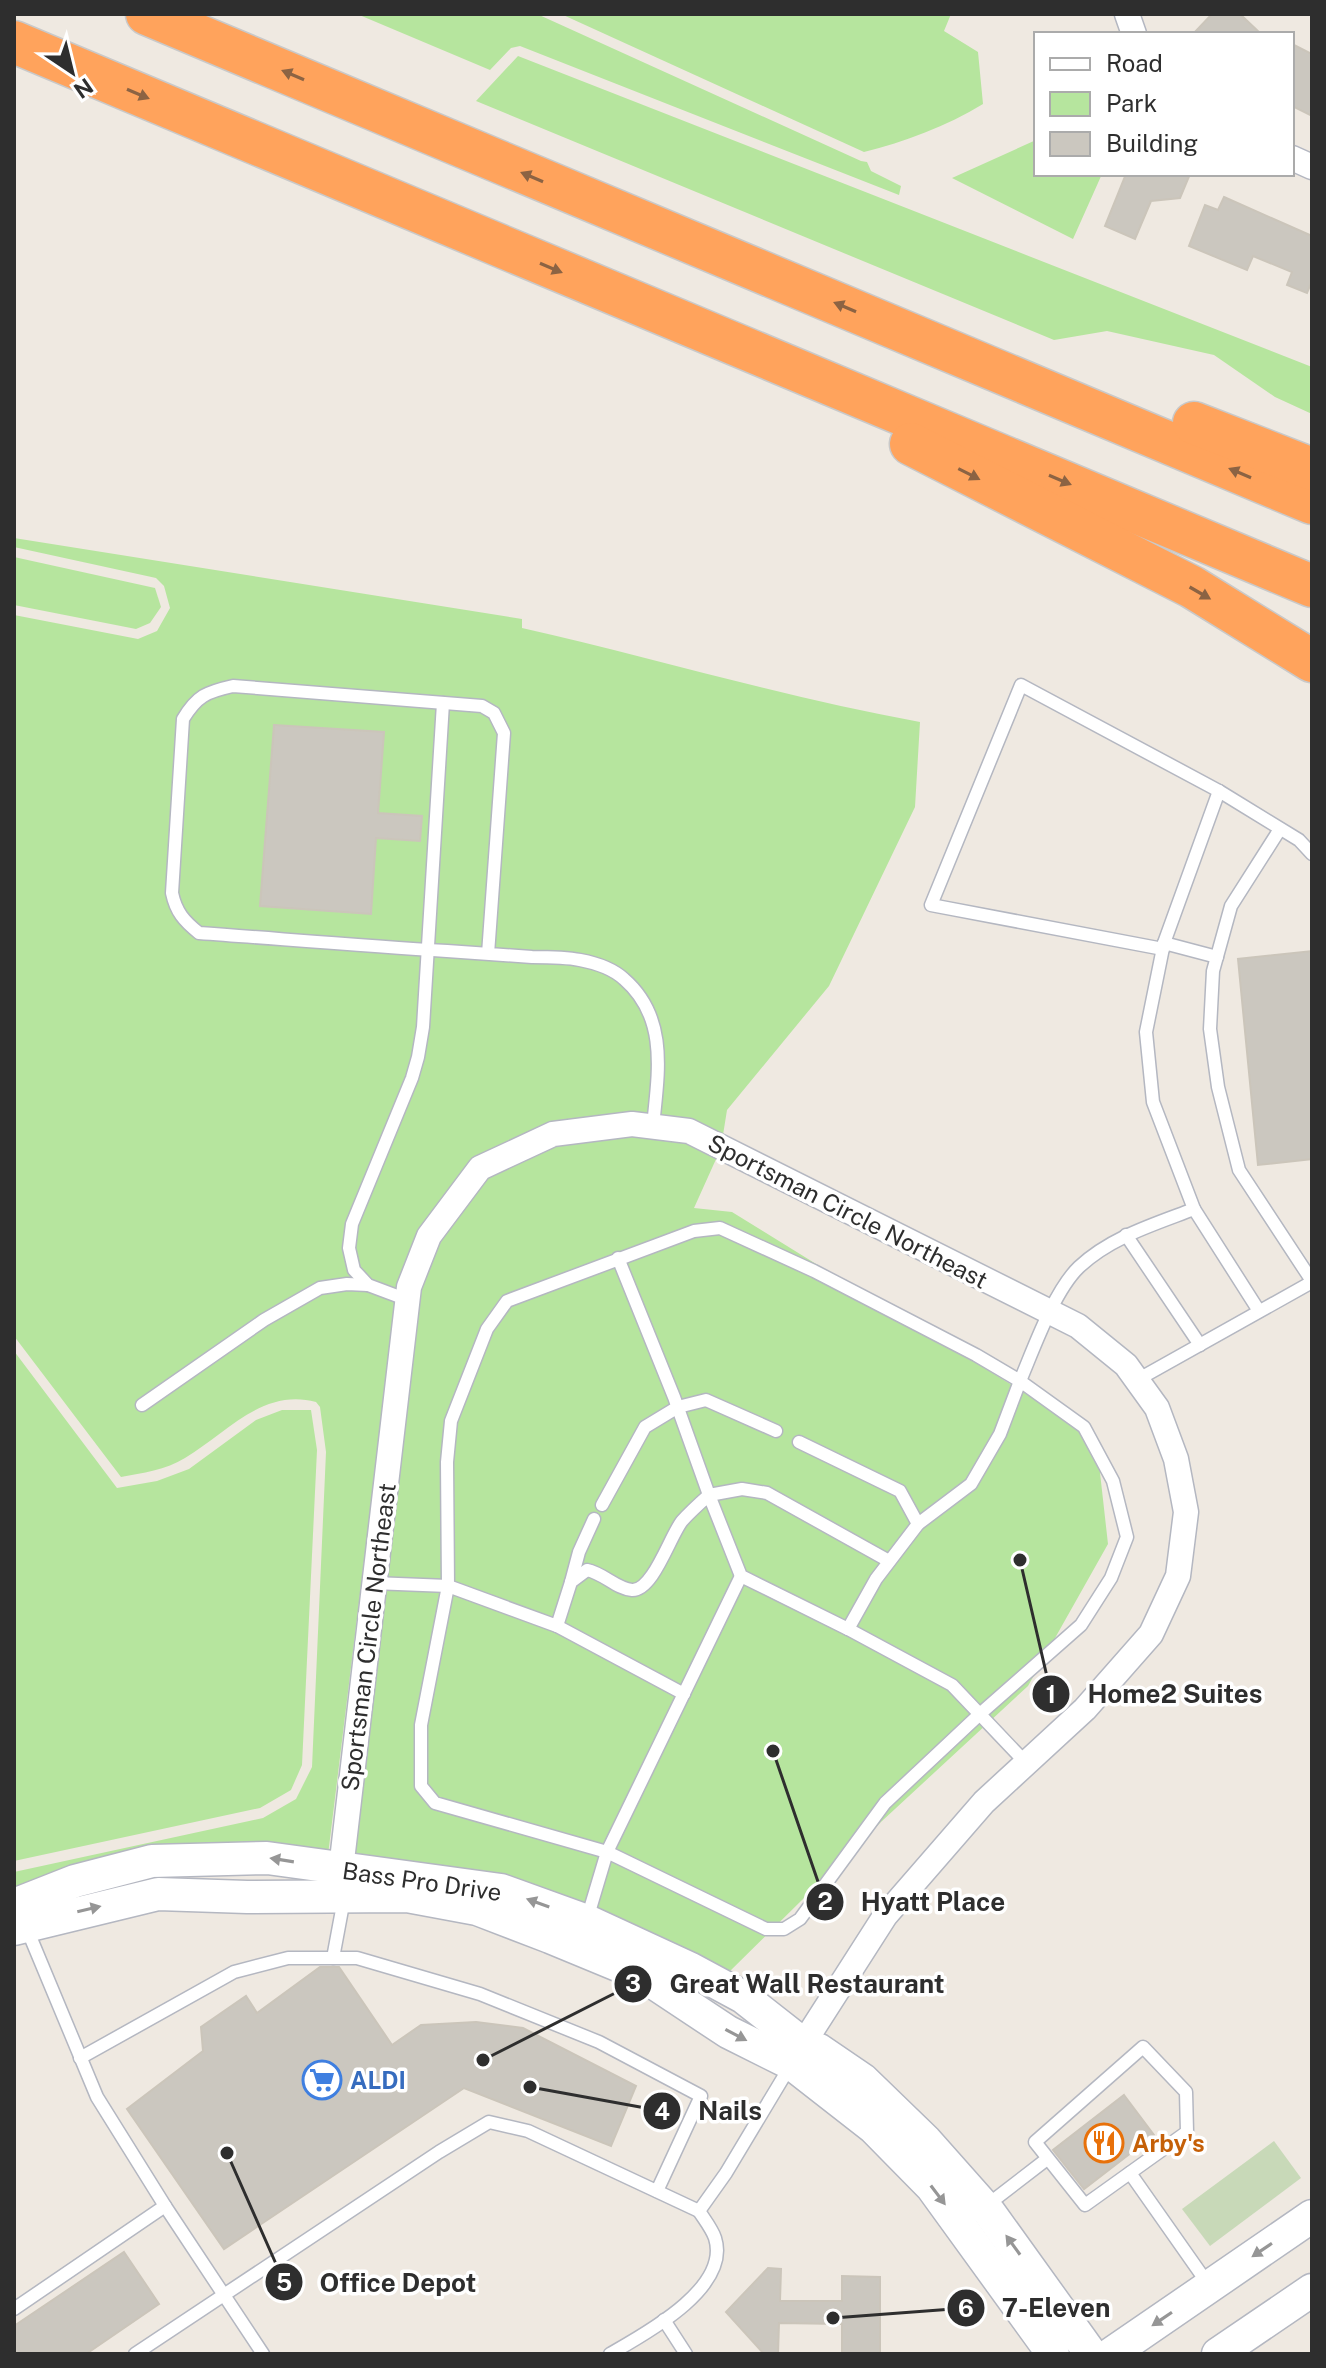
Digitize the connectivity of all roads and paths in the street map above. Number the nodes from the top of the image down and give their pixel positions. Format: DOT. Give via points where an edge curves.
graph roads {
  1 [pos="147,14"];
  2 [pos="14,42"];
  3 [pos="917,337"];
  4 [pos="781,364"];
  5 [pos="1312,469"];
  6 [pos="1312,503"];
  7 [pos="1312,586"];
  8 [pos="1312,661"];
  9 [pos="443,703"];
  10 [pos="1219,791"];
  11 [pos="1280,829"];
  12 [pos="1312,854"];
  13 [pos="1164,946"];
  14 [pos="427,950"];
  15 [pos="488,954"];
  16 [pos="1217,957"];
  17 [pos="653,1126"];
  18 [pos="1194,1209"];
  19 [pos="1126,1235"];
  20 [pos="618,1258"];
  21 [pos="1312,1281"];
  22 [pos="368,1285"];
  23 [pos="408,1300"];
  24 [pos="1259,1311"];
  25 [pos="1049,1312"];
  26 [pos="1200,1345"];
  27 [pos="1137,1380"];
  28 [pos="1020,1381"];
  29 [pos="142,1405"];
  30 [pos="678,1407"];
  31 [pos="776,1431"];
  32 [pos="799,1442"];
  33 [pos="709,1495"];
  34 [pos="602,1505"];
  35 [pos="594,1519"];
  36 [pos="918,1524"];
  37 [pos="889,1561"];
  38 [pos="741,1576"];
  39 [pos="571,1582"];
  40 [pos="373,1583"];
  41 [pos="448,1586"];
  42 [pos="557,1626"];
  43 [pos="848,1629"];
  44 [pos="684,1694"];
  45 [pos="981,1713"];
  46 [pos="1026,1763"];
  47 [pos="607,1852"];
  48 [pos="342,1883"];
  49 [pos="17,1916"];
  50 [pos="587,1921"];
  51 [pos="333,1958"];
  52 [pos="797,2054"];
  53 [pos="80,2058"];
  54 [pos="1047,2159"];
  55 [pos="1130,2173"];
  56 [pos="657,2191"];
  57 [pos="165,2206"];
  58 [pos="984,2207"];
  59 [pos="699,2211"];
  60 [pos="1312,2216"];
  61 [pos="1209,2287"];
  62 [pos="1312,2290"];
  63 [pos="225,2294"];
  64 [pos="14,2309"];
  65 [pos="664,2320"];
  66 [pos="135,2354"];
  67 [pos="263,2354"];
  68 [pos="610,2354"];
  69 [pos="686,2354"];
  70 [pos="1053,2354"];
  71 [pos="1091,2354"];
  72 [pos="1111,2354"];
  73 [pos="1218,2354"];
  3 -- 1 [label="highway, one-way"];
  2 -- 4 [label="highway, one-way"];
  3 -- 5 [label="highway" via="1061,370"];
  6 -- 3 [label="highway, one-way"];
  4 -- 7 [label="highway, one-way"];
  4 -- 8 [label="highway, one-way" via="891,434 1192,587"];
  9 -- 14 [label="lane"];
  9 -- 14 [label="lane" via="233,686 194,701 183,719 172,893 175,909 199,933"];
  9 -- 15 [label="lane" via="482,706 494,713 504,733"];
  10 -- 11 [label="lane"];
  10 -- 13 [label="lane"];
  10 -- 13 [label="lane" via="1021,685 931,905"];
  11 -- 12 [label="lane"];
  11 -- 16 [label="lane" via="1231,906"];
  13 -- 16 [label="lane"];
  13 -- 18 [label="lane" via="1146,1032 1153,1102"];
  14 -- 15 [label="lane"];
  14 -- 22 [label="lane" via="418,1057 352,1224 349,1248 354,1270"];
  15 -- 17 [label="lane" via="578,959 603,966 635,989 649,1010 659,1053"];
  16 -- 21 [label="lane" via="1210,1029 1239,1170"];
  17 -- 23 [label="street, Sportsman Circle Northeast" via="553,1134 480,1168 429,1236"];
  17 -- 25 [label="street, Sportsman Circle Northeast" via="689,1131"];
  18 -- 19 [label="lane"];
  18 -- 24 [label="lane"];
  19 -- 25 [label="lane" via="1078,1267"];
  19 -- 26 [label="lane"];
  20 -- 28 [label="lane" via="694,1231 720,1228 814,1271"];
  20 -- 30 [label="lane"];
  20 -- 41 [label="lane" via="507,1301 487,1329 451,1421"];
  21 -- 24 [label="lane"];
  22 -- 23 [label="lane"];
  22 -- 29 [label="lane" via="320,1288 264,1320"];
  23 -- 40 [label="street, Sportsman Circle Northeast"];
  24 -- 26 [label="lane"];
  25 -- 27 [label="street, Sportsman Circle Northeast" via="1078,1326"];
  25 -- 28 [label="lane"];
  26 -- 27 [label="lane"];
  27 -- 46 [label="street, Sportsman Circle Northeast" via="1157,1408 1176,1459 1186,1512 1178,1576 1151,1634 1085,1709"];
  28 -- 36 [label="lane" via="1000,1434 971,1484"];
  28 -- 45 [label="lane" via="1084,1427 1113,1481 1127,1537 1111,1578 1081,1625"];
  30 -- 31 [label="lane" via="706,1400"];
  30 -- 33 [label="lane"];
  30 -- 34 [label="lane" via="645,1427"];
  32 -- 36 [label="lane" via="900,1491"];
  33 -- 37 [label="lane" via="742,1489 767,1493"];
  33 -- 38 [label="lane"];
  33 -- 39 [label="lane" via="680,1523 651,1577 638,1589 629,1590 587,1570"];
  35 -- 39 [label="lane"];
  36 -- 37 [label="lane"];
  37 -- 43 [label="lane"];
  38 -- 43 [label="lane"];
  38 -- 44 [label="lane"];
  39 -- 42 [label="lane"];
  40 -- 41 [label="lane"];
  40 -- 48 [label="street, Sportsman Circle Northeast"];
  41 -- 42 [label="lane"];
  41 -- 47 [label="lane" via="421,1725 421,1786 435,1803"];
  42 -- 44 [label="lane"];
  43 -- 45 [label="lane" via="952,1685"];
  44 -- 47 [label="lane"];
  45 -- 46 [label="lane"];
  45 -- 47 [label="lane" via="885,1803 800,1919 784,1929 766,1929"];
  46 -- 52 [label="street, Sportsman Circle Northeast" via="984,1802 885,1916"];
  47 -- 50 [label="lane"];
  48 -- 49 [label="street, Bass Pro Drive" via="158,1894"];
  50 -- 48 [label="street, Bass Pro Drive, one-way" via="501,1890 428,1878"];
  48 -- 51 [label="lane"];
  48 -- 52 [label="street, Bass Pro Drive, one-way" via="477,1909 642,1975 728,2032"];
  49 -- 53 [label="lane"];
  50 -- 52 [label="street, Bass Pro Drive" via="743,1997"];
  51 -- 53 [label="lane" via="288,1958 234,1972"];
  51 -- 56 [label="lane" via="357,1958 480,1994 599,2042 701,2096"];
  52 -- 58 [label="street, Bass Pro Drive" via="819,2050 863,2080"];
  52 -- 59 [label="lane"];
  52 -- 70 [label="street, Bass Pro Drive, one-way" via="932,2187"];
  53 -- 57 [label="lane" via="97,2097"];
  54 -- 55 [label="lane" via="1085,2205"];
  54 -- 55 [label="lane" via="1035,2142 1143,2047 1186,2092 1187,2132"];
  54 -- 58 [label="lane"];
  55 -- 61 [label="lane"];
  56 -- 59 [label="lane"];
  56 -- 63 [label="lane" via="528,2131 489,2122"];
  57 -- 63 [label="lane"];
  57 -- 64 [label="lane"];
  71 -- 58 [label="street, Bass Pro Drive, one-way"];
  59 -- 65 [label="lane" via="715,2239 714,2267 689,2302"];
  60 -- 61 [label="street, one-way"];
  61 -- 72 [label="street, one-way"];
  62 -- 73 [label="street"];
  63 -- 66 [label="lane"];
  63 -- 67 [label="lane"];
  65 -- 68 [label="lane"];
  65 -- 69 [label="lane"];
}
